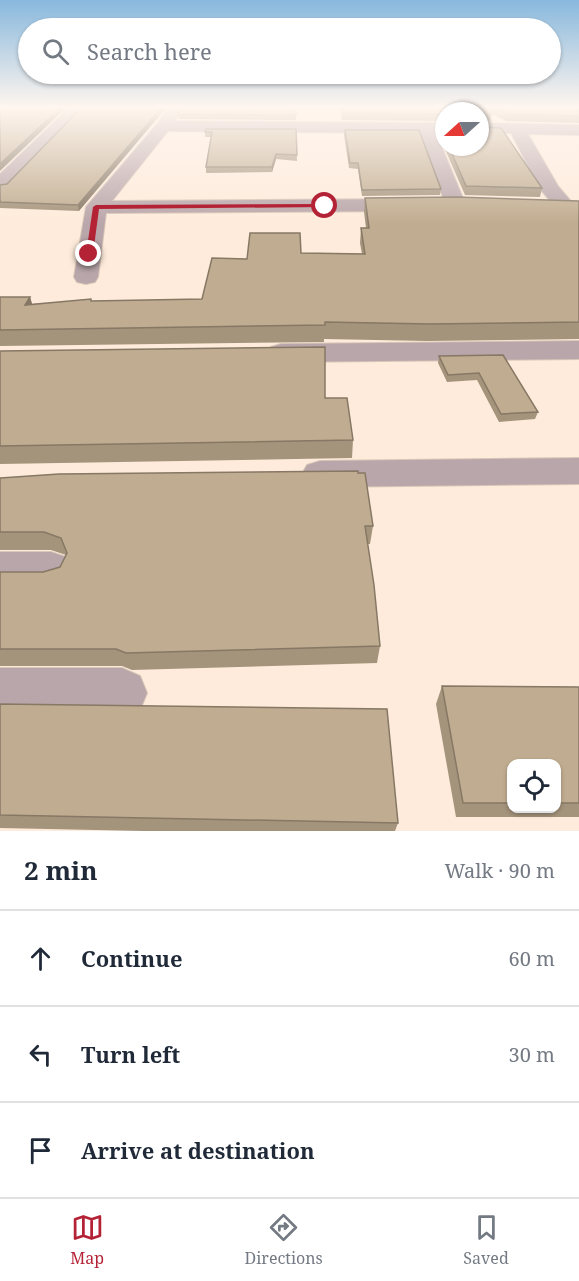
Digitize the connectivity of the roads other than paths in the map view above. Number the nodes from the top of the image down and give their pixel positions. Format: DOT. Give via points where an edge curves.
graph roads {
  1 [pos="39,146"];
  2 [pos="147,146"];
  3 [pos="433,146"];
  4 [pos="531,146"];
  5 [pos="0,184"];
  6 [pos="455,203"];
  7 [pos="477,204"];
  8 [pos="543,205"];
  9 [pos="572,206"];
  10 [pos="96,207"];
  11 [pos="86,278"];
  12 [pos="579,350"];
  13 [pos="260,353"];
  14 [pos="579,471"];
  15 [pos="292,474"];
  16 [pos="0,570"];
  17 [pos="51,570"];
  18 [pos="0,693"];
  19 [pos="122,693"];
  1 -- 5 [label="street"];
  2 -- 10 [label="street"];
  3 -- 6 [label="street"];
  4 -- 9 [label="street" via="550,189"];
  6 -- 7 [label="street"];
  6 -- 10 [label="street"];
  8 -- 9 [label="street"];
  10 -- 11 [label="street"];
  12 -- 13 [label="street"];
  14 -- 15 [label="street"];
  16 -- 17 [label="street"];
  18 -- 19 [label="street"];
}
